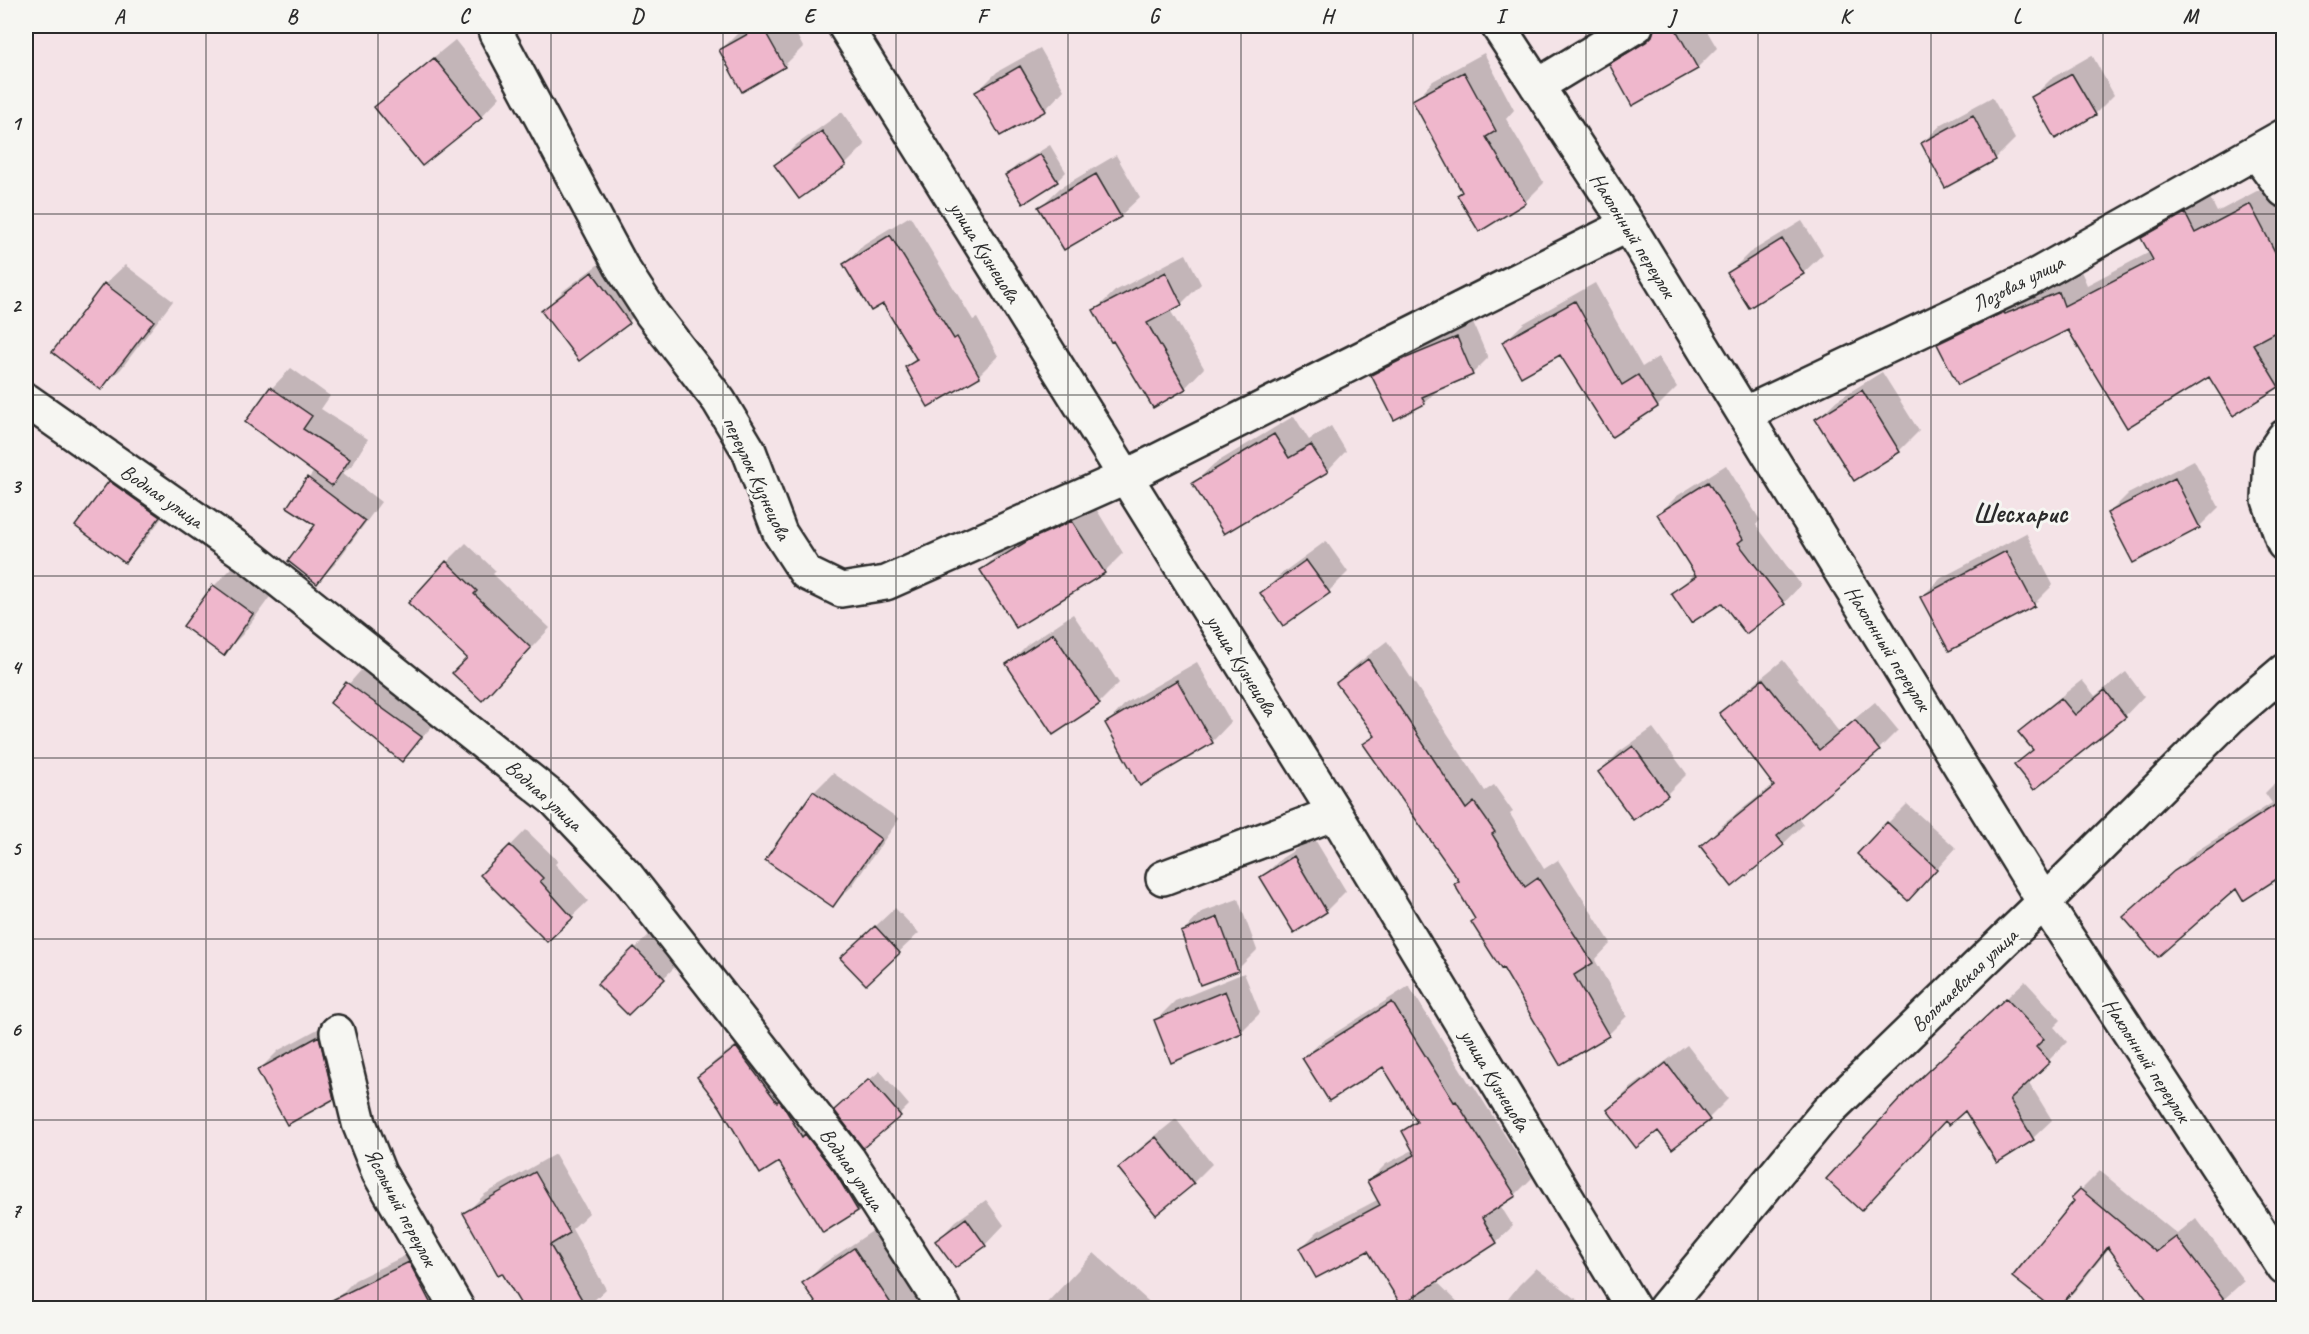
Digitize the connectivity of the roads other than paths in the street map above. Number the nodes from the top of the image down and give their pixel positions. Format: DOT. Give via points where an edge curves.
graph roads {
  1 [pos="494,26"];
  2 [pos="845,26"];
  3 [pos="1498,26"];
  4 [pos="1636,26"];
  5 [pos="1537,86"];
  6 [pos="2270,144"];
  7 [pos="2283,190"];
  8 [pos="1628,225"];
  9 [pos="26,400"];
  10 [pos="1744,414"];
  11 [pos="2283,437"];
  12 [pos="1125,477"];
  13 [pos="2283,544"];
  14 [pos="2283,671"];
  15 [pos="1335,813"];
  16 [pos="1163,878"];
  17 [pos="2044,902"];
  18 [pos="337,1032"];
  19 [pos="2283,1268"];
  20 [pos="457,1308"];
  21 [pos="944,1308"];
  22 [pos="1633,1308"];
  23 [pos="1665,1308"];
  1 -- 12 [label="street, переулок Кузнецова" via="621,266 652,314 719,401 748,451 780,534 806,573 841,590 886,583"];
  2 -- 12 [label="street, улица Кузнецова"];
  3 -- 5 [label="street, Наклонный переулок"];
  4 -- 5 [label="street"];
  5 -- 8 [label="street, Наклонный переулок"];
  6 -- 7 [label="street"];
  6 -- 10 [label="street, Лозовая улица" via="2028,280"];
  8 -- 10 [label="street, Наклонный переулок"];
  8 -- 12 [label="street, переулок Кузнецова"];
  9 -- 21 [label="street, Водная улица" via="250,557 555,800 626,875 849,1160"];
  10 -- 17 [label="street, Наклонный переулок"];
  11 -- 13 [label="street" via="2271,456 2269,500"];
  12 -- 15 [label="street, улица Кузнецова"];
  14 -- 17 [label="street, Волочаевская улица" via="2230,717"];
  15 -- 16 [label="street"];
  15 -- 22 [label="street, улица Кузнецова"];
  17 -- 19 [label="street, Наклонный переулок"];
  17 -- 23 [label="street, Волочаевская улица" via="1827,1112"];
  18 -- 20 [label="street, Ясельный переулок" via="359,1123 379,1173"];
}
